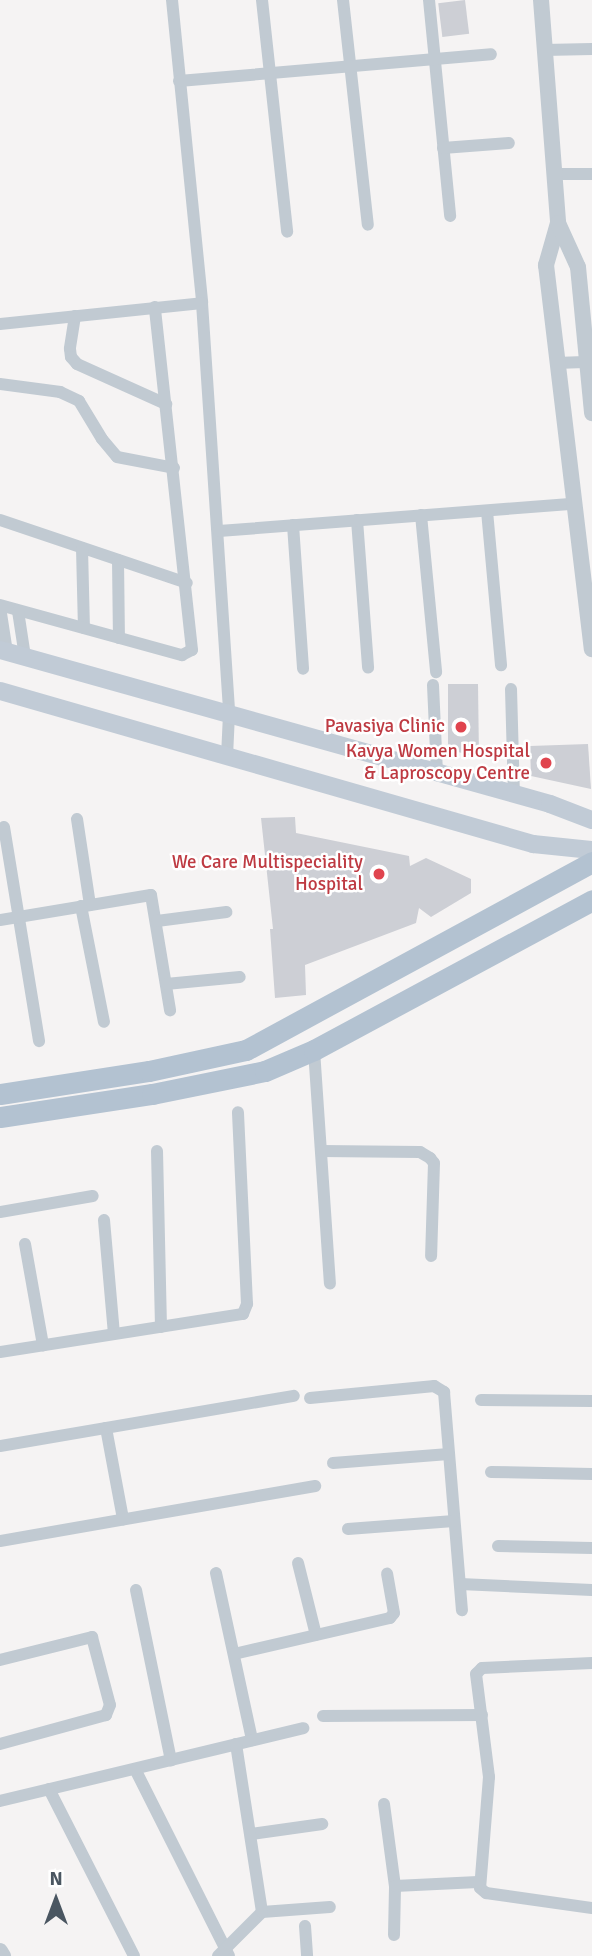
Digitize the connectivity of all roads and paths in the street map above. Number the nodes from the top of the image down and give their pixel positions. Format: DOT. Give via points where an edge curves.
graph roads {
  1 [pos="172,0"];
  2 [pos="262,0"];
  3 [pos="343,0"];
  4 [pos="429,0"];
  5 [pos="541,0"];
  6 [pos="592,49"];
  7 [pos="544,50"];
  8 [pos="491,54"];
  9 [pos="435,59"];
  10 [pos="351,66"];
  11 [pos="270,73"];
  12 [pos="179,81"];
  13 [pos="509,143"];
  14 [pos="443,148"];
  15 [pos="554,174"];
  16 [pos="592,174"];
  17 [pos="450,216"];
  18 [pos="558,223"];
  19 [pos="368,225"];
  20 [pos="287,232"];
  21 [pos="202,303"];
  22 [pos="155,307"];
  23 [pos="75,316"];
  24 [pos="0,324"];
  25 [pos="556,363"];
  26 [pos="589,363"];
  27 [pos="0,384"];
  28 [pos="166,404"];
  29 [pos="592,413"];
  30 [pos="174,468"];
  31 [pos="573,504"];
  32 [pos="487,510"];
  33 [pos="421,515"];
  34 [pos="0,520"];
  35 [pos="357,520"];
  36 [pos="293,525"];
  37 [pos="219,531"];
  38 [pos="82,548"];
  39 [pos="118,560"];
  40 [pos="187,583"];
  41 [pos="0,606"];
  42 [pos="18,611"];
  43 [pos="85,628"];
  44 [pos="119,638"];
  45 [pos="592,649"];
  46 [pos="11,653"];
  47 [pos="501,665"];
  48 [pos="368,668"];
  49 [pos="303,669"];
  50 [pos="511,689"];
  51 [pos="0,691"];
  52 [pos="229,714"];
  53 [pos="227,756"];
  54 [pos="437,773"];
  55 [pos="514,794"];
  56 [pos="77,819"];
  57 [pos="592,820"];
  58 [pos="4,827"];
  59 [pos="592,850"];
  60 [pos="592,862"];
  61 [pos="592,900"];
  62 [pos="86,905"];
  63 [pos="226,912"];
  64 [pos="20,917"];
  65 [pos="0,920"];
  66 [pos="157,922"];
  67 [pos="240,977"];
  68 [pos="166,984"];
  69 [pos="170,1010"];
  70 [pos="104,1022"];
  71 [pos="39,1041"];
  72 [pos="314,1050"];
  73 [pos="0,1094"];
  74 [pos="238,1112"];
  75 [pos="0,1117"];
  76 [pos="157,1151"];
  77 [pos="321,1151"];
  78 [pos="93,1196"];
  79 [pos="0,1212"];
  80 [pos="104,1220"];
  81 [pos="25,1244"];
  82 [pos="431,1256"];
  83 [pos="330,1283"];
  84 [pos="160,1327"];
  85 [pos="114,1334"];
  86 [pos="43,1345"];
  87 [pos="0,1352"];
  88 [pos="294,1396"];
  89 [pos="310,1398"];
  90 [pos="481,1400"];
  91 [pos="592,1401"];
  92 [pos="106,1428"];
  93 [pos="0,1446"];
  94 [pos="449,1454"];
  95 [pos="333,1463"];
  96 [pos="491,1472"];
  97 [pos="592,1474"];
  98 [pos="315,1486"];
  99 [pos="123,1519"];
  100 [pos="454,1521"];
  101 [pos="348,1529"];
  102 [pos="0,1541"];
  103 [pos="498,1546"];
  104 [pos="592,1548"];
  105 [pos="298,1563"];
  106 [pos="216,1573"];
  107 [pos="387,1573"];
  108 [pos="460,1584"];
  109 [pos="135,1590"];
  110 [pos="592,1590"];
  111 [pos="462,1610"];
  112 [pos="316,1635"];
  113 [pos="234,1654"];
  114 [pos="0,1660"];
  115 [pos="592,1663"];
  116 [pos="482,1715"];
  117 [pos="323,1716"];
  118 [pos="303,1728"];
  119 [pos="253,1740"];
  120 [pos="0,1744"];
  121 [pos="236,1744"];
  122 [pos="170,1760"];
  123 [pos="135,1769"];
  124 [pos="49,1789"];
  125 [pos="0,1801"];
  126 [pos="384,1804"];
  127 [pos="322,1824"];
  128 [pos="251,1834"];
  129 [pos="478,1882"];
  130 [pos="395,1886"];
  131 [pos="330,1907"];
  132 [pos="592,1908"];
  133 [pos="262,1912"];
  134 [pos="305,1926"];
  135 [pos="394,1935"];
  136 [pos="0,1951"];
  137 [pos="225,1954"];
  138 [pos="3,1956"];
  139 [pos="134,1956"];
  140 [pos="307,1956"];
  1 -- 12 [label="street"];
  2 -- 11 [label="street"];
  3 -- 10 [label="street"];
  4 -- 9 [label="street"];
  5 -- 7 [label="street"];
  6 -- 7 [label="street"];
  7 -- 15 [label="street"];
  8 -- 9 [label="street"];
  9 -- 10 [label="street"];
  9 -- 14 [label="street"];
  10 -- 11 [label="street"];
  10 -- 19 [label="street"];
  11 -- 12 [label="street"];
  11 -- 20 [label="street"];
  12 -- 21 [label="street"];
  13 -- 14 [label="street"];
  14 -- 17 [label="street"];
  15 -- 16 [label="street"];
  15 -- 18 [label="street"];
  18 -- 25 [label="street" via="546,265"];
  18 -- 26 [label="street" via="578,267"];
  21 -- 22 [label="street"];
  21 -- 37 [label="street"];
  22 -- 23 [label="street"];
  22 -- 28 [label="street"];
  23 -- 24 [label="street"];
  23 -- 28 [label="street" via="70,349 77,364"];
  25 -- 26 [label="street"];
  25 -- 31 [label="street"];
  26 -- 29 [label="street"];
  27 -- 30 [label="street" via="69,396 85,408 117,457"];
  28 -- 30 [label="street"];
  30 -- 40 [label="street"];
  31 -- 32 [label="street"];
  31 -- 45 [label="street"];
  32 -- 33 [label="street"];
  32 -- 47 [label="street"];
  33 -- 35 [label="street"];
  33 -- 54 [label="street"];
  34 -- 38 [label="street"];
  35 -- 36 [label="street"];
  35 -- 48 [label="street"];
  36 -- 37 [label="street"];
  36 -- 49 [label="street"];
  37 -- 52 [label="street"];
  38 -- 39 [label="street"];
  38 -- 43 [label="street"];
  39 -- 40 [label="street"];
  39 -- 44 [label="street"];
  40 -- 44 [label="street" via="194,644 189,653"];
  41 -- 42 [label="street"];
  41 -- 46 [label="street"];
  42 -- 43 [label="street"];
  42 -- 46 [label="street"];
  43 -- 44 [label="street"];
  46 -- 52 [label="main road"];
  50 -- 55 [label="street"];
  51 -- 53 [label="main road"];
  52 -- 53 [label="street"];
  52 -- 54 [label="main road"];
  53 -- 59 [label="main road" via="533,844"];
  54 -- 55 [label="main road"];
  55 -- 57 [label="main road"];
  56 -- 62 [label="street"];
  58 -- 64 [label="street"];
  60 -- 73 [label="main road" via="246,1050 149,1071"];
  61 -- 72 [label="main road"];
  62 -- 64 [label="street"];
  62 -- 66 [label="street" via="151,895"];
  62 -- 70 [label="street"];
  63 -- 66 [label="street"];
  64 -- 65 [label="street"];
  64 -- 71 [label="street"];
  66 -- 68 [label="street"];
  67 -- 68 [label="street"];
  68 -- 69 [label="street"];
  72 -- 75 [label="main road" via="237,1079"];
  72 -- 77 [label="street"];
  74 -- 84 [label="street" via="247,1310"];
  76 -- 84 [label="street"];
  77 -- 82 [label="street" via="420,1152 430,1158"];
  77 -- 83 [label="street"];
  78 -- 79 [label="street"];
  80 -- 85 [label="street"];
  81 -- 86 [label="street"];
  84 -- 85 [label="street"];
  85 -- 86 [label="street"];
  86 -- 87 [label="street"];
  88 -- 92 [label="street"];
  89 -- 94 [label="street" via="440,1387"];
  90 -- 91 [label="street"];
  92 -- 93 [label="street"];
  92 -- 99 [label="street"];
  94 -- 95 [label="street"];
  94 -- 100 [label="street"];
  96 -- 97 [label="street"];
  98 -- 99 [label="street"];
  99 -- 102 [label="street"];
  100 -- 101 [label="street"];
  100 -- 108 [label="street"];
  103 -- 104 [label="street"];
  105 -- 112 [label="street"];
  106 -- 113 [label="street"];
  107 -- 112 [label="street" via="393,1616"];
  108 -- 110 [label="street"];
  108 -- 111 [label="street"];
  109 -- 122 [label="street"];
  112 -- 113 [label="street"];
  113 -- 119 [label="street"];
  114 -- 120 [label="street" via="92,1637 110,1711"];
  115 -- 116 [label="street" via="477,1670"];
  116 -- 117 [label="street"];
  116 -- 129 [label="street" via="489,1785"];
  118 -- 119 [label="street"];
  119 -- 121 [label="street"];
  121 -- 122 [label="street"];
  121 -- 128 [label="street"];
  122 -- 123 [label="street"];
  123 -- 124 [label="street"];
  123 -- 137 [label="street"];
  124 -- 125 [label="street"];
  124 -- 139 [label="street"];
  126 -- 130 [label="street"];
  127 -- 128 [label="street"];
  128 -- 133 [label="street"];
  129 -- 130 [label="street"];
  129 -- 132 [label="street" via="486,1893"];
  130 -- 135 [label="street"];
  131 -- 133 [label="street"];
  133 -- 137 [label="street"];
  134 -- 140 [label="street"];
  136 -- 138 [label="street"];
}
